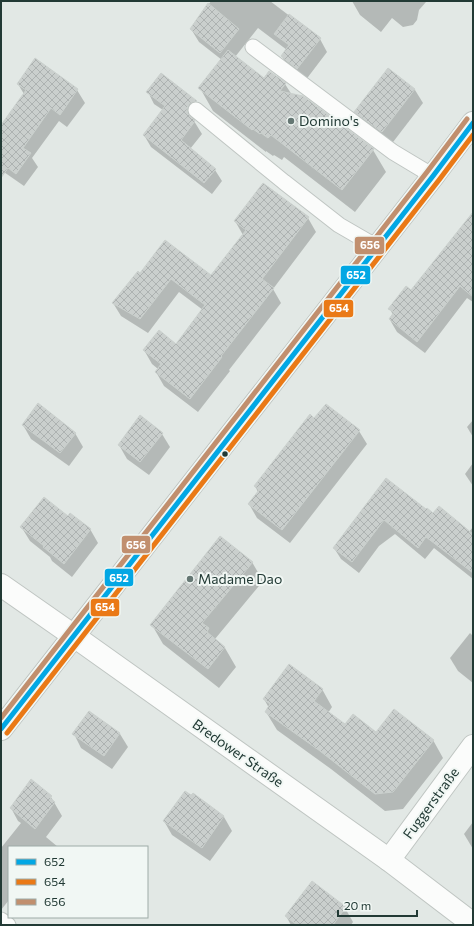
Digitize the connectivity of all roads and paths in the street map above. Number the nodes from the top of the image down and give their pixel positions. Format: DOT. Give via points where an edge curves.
graph roads {
  1 [pos="253,47"];
  2 [pos="196,110"];
  3 [pos="473,123"];
  4 [pos="433,176"];
  5 [pos="377,247"];
  6 [pos="1,585"];
  7 [pos="74,636"];
  8 [pos="1,729"];
  9 [pos="473,746"];
  10 [pos="389,860"];
  11 [pos="1,920"];
  12 [pos="473,924"];
  13 [pos="8,925"];
  1 -- 4 [label="lane" via="393,152"];
  2 -- 5 [label="lane" via="339,225"];
  3 -- 4 [label="street"];
  4 -- 5 [label="street"];
  5 -- 7 [label="street"];
  6 -- 7 [label="street, Bredower Straße"];
  7 -- 8 [label="street"];
  7 -- 10 [label="street, Bredower Straße"];
  9 -- 10 [label="street, Fuggerstraße"];
  10 -- 12 [label="street, Bredower Straße"];
  11 -- 13 [label="lane"];
}
